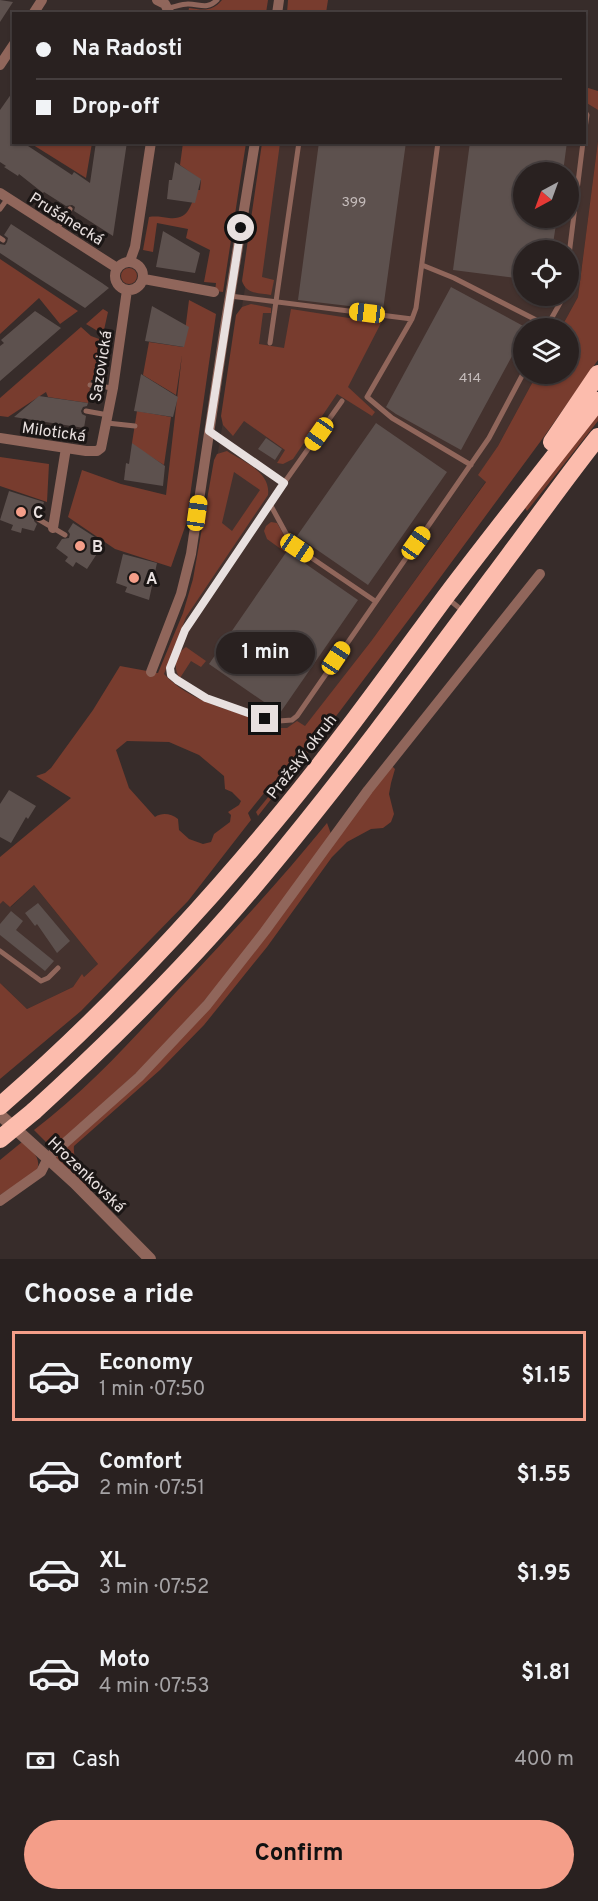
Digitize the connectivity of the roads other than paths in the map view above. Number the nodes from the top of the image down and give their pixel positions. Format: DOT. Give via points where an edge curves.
graph roads {
  1 [pos="157,0"];
  2 [pos="217,0"];
  3 [pos="169,11"];
  4 [pos="12,47"];
  5 [pos="0,64"];
  6 [pos="151,144"];
  7 [pos="255,144"];
  8 [pos="299,144"];
  9 [pos="438,144"];
  10 [pos="583,144"];
  11 [pos="4,196"];
  12 [pos="70,208"];
  13 [pos="0,209"];
  14 [pos="56,230"];
  15 [pos="571,240"];
  16 [pos="130,261"];
  17 [pos="422,265"];
  18 [pos="117,268"];
  19 [pos="144,279"];
  20 [pos="127,290"];
  21 [pos="213,291"];
  22 [pos="230,296"];
  23 [pos="276,301"];
  24 [pos="530,318"];
  25 [pos="412,319"];
  26 [pos="270,343"];
  27 [pos="598,374"];
  28 [pos="518,384"];
  29 [pos="90,385"];
  30 [pos="113,388"];
  31 [pos="342,401"];
  32 [pos="598,401"];
  33 [pos="86,411"];
  34 [pos="108,419"];
  35 [pos="135,426"];
  36 [pos="209,431"];
  37 [pos="598,437"];
  38 [pos="0,438"];
  39 [pos="102,446"];
  40 [pos="66,448"];
  41 [pos="598,454"];
  42 [pos="471,465"];
  43 [pos="284,483"];
  44 [pos="270,504"];
  45 [pos="544,508"];
  46 [pos="38,519"];
  47 [pos="54,528"];
  48 [pos="496,530"];
  49 [pos="65,535"];
  50 [pos="540,574"];
  51 [pos="446,597"];
  52 [pos="375,601"];
  53 [pos="466,613"];
  54 [pos="151,672"];
  55 [pos="0,951"];
  56 [pos="58,968"];
  57 [pos="0,1106"];
  58 [pos="0,1115"];
  59 [pos="0,1139"];
  60 [pos="48,1158"];
  61 [pos="0,1201"];
  62 [pos="150,1259"];
  1 -- 3 [label="street"];
  2 -- 3 [label="lane" via="204,7 188,4"];
  4 -- 5 [label="street"];
  6 -- 16 [label="street"];
  7 -- 22 [label="street"];
  8 -- 23 [label="lane"];
  9 -- 17 [label="lane"];
  10 -- 15 [label="lane"];
  11 -- 13 [label="lane"];
  11 -- 14 [label="street, Prušánecká"];
  12 -- 14 [label="lane"];
  14 -- 18 [label="street, Prušánecká"];
  16 -- 18 [label="street"];
  16 -- 19 [label="street" via="142,269"];
  17 -- 24 [label="lane"];
  17 -- 25 [label="lane"];
  18 -- 20 [label="street" via="116,282"];
  19 -- 20 [label="street" via="140,287"];
  19 -- 21 [label="street"];
  20 -- 30 [label="street, Sazovická"];
  22 -- 23 [label="lane"];
  22 -- 36 [label="street"];
  23 -- 25 [label="lane"];
  23 -- 26 [label="lane"];
  25 -- 42 [label="lane" via="367,397 392,418"];
  27 -- 48 [label="highway"];
  28 -- 42 [label="lane"];
  29 -- 30 [label="lane"];
  30 -- 34 [label="street, Sazovická"];
  31 -- 43 [label="lane"];
  32 -- 48 [label="highway, Pražský okruh"];
  33 -- 34 [label="lane"];
  34 -- 35 [label="lane"];
  34 -- 39 [label="street, Sazovická"];
  36 -- 43 [label="lane"];
  36 -- 54 [label="street" via="187,574"];
  37 -- 45 [label="highway"];
  38 -- 40 [label="street, Milotická"];
  39 -- 40 [label="street, Milotická" via="94,451"];
  40 -- 47 [label="street"];
  41 -- 45 [label="highway"];
  42 -- 52 [label="lane"];
  43 -- 44 [label="lane"];
  44 -- 52 [label="lane" via="297,548"];
  44 -- 52 [label="lane" via="185,630 170,668 171,675 206,698 265,719 292,720"];
  45 -- 53 [label="highway"];
  46 -- 47 [label="lane"];
  47 -- 49 [label="lane"];
  48 -- 51 [label="highway, Pražský okruh"];
  50 -- 60 [label="street" via="368,790 207,1005 139,1077"];
  51 -- 53 [label="lane"];
  51 -- 57 [label="highway, Pražský okruh" via="307,781 220,886 124,991"];
  53 -- 59 [label="highway, bridge" via="326,798 240,903 140,1011"];
  55 -- 56 [label="lane" via="41,981"];
  58 -- 60 [label="street, Hrozenkovská"];
  60 -- 61 [label="street" via="41,1172"];
  60 -- 62 [label="street, Hrozenkovská"];
}
